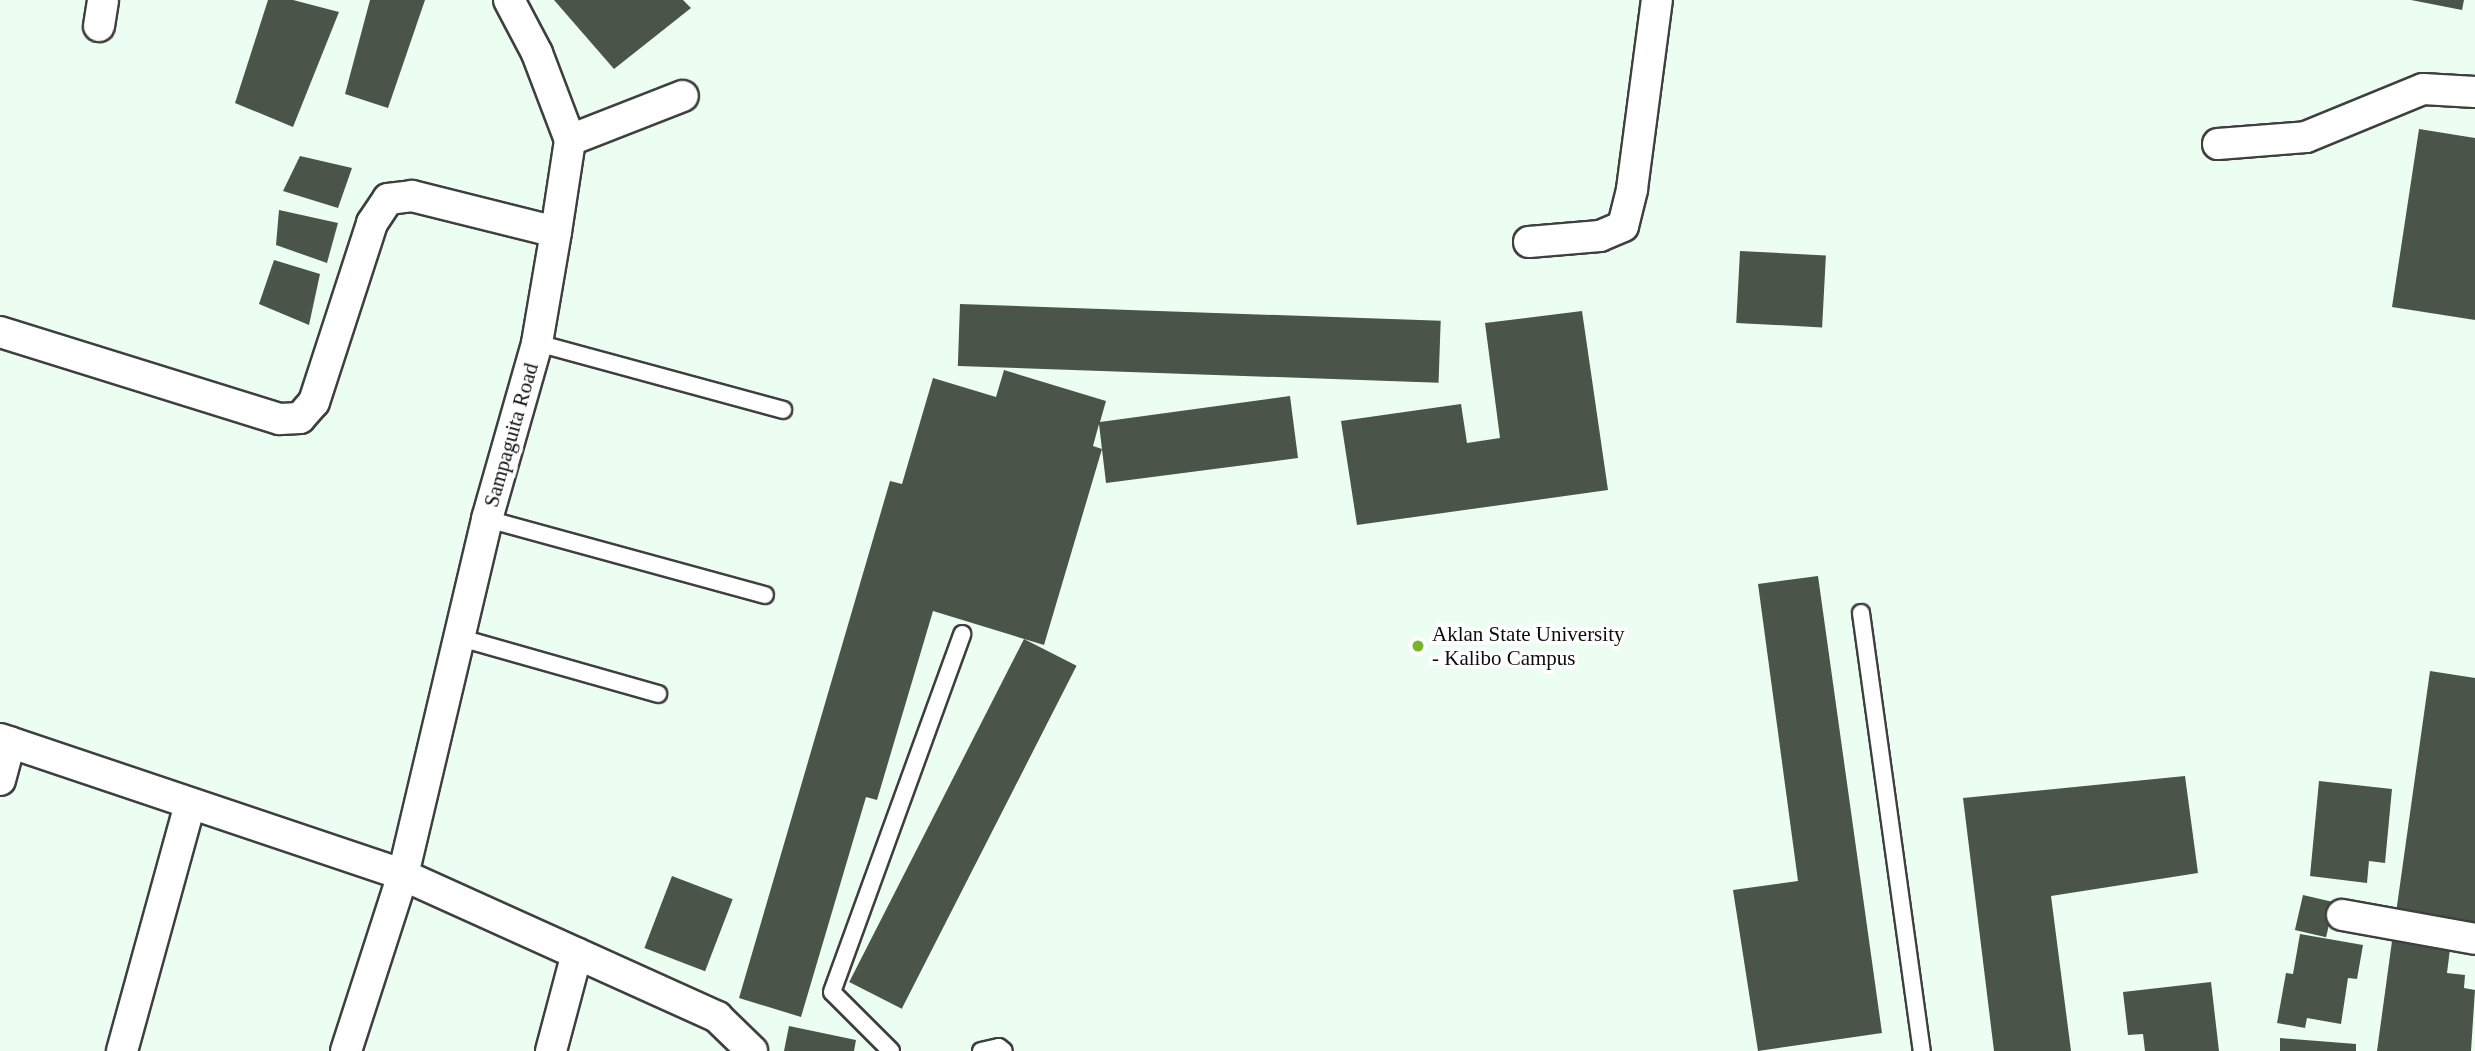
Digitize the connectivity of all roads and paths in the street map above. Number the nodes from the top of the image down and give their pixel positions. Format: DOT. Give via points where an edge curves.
graph roads {
  1 [pos="509,0"];
  2 [pos="1657,0"];
  3 [pos="2475,92"];
  4 [pos="684,96"];
  5 [pos="570,139"];
  6 [pos="2218,144"];
  7 [pos="556,232"];
  8 [pos="1529,243"];
  9 [pos="0,332"];
  10 [pos="537,343"];
  11 [pos="783,410"];
  12 [pos="487,519"];
  13 [pos="765,595"];
  14 [pos="1861,613"];
  15 [pos="962,634"];
  16 [pos="457,637"];
  17 [pos="657,694"];
  18 [pos="5,741"];
  19 [pos="0,780"];
  20 [pos="190,804"];
  21 [pos="402,875"];
  22 [pos="2342,915"];
  23 [pos="2475,939"];
  24 [pos="577,953"];
  25 [pos="122,1051"];
  26 [pos="346,1051"];
  27 [pos="551,1051"];
  28 [pos="752,1051"];
  29 [pos="891,1051"];
  30 [pos="981,1051"];
  31 [pos="1004,1051"];
  32 [pos="1922,1051"];
  1 -- 5 [label="street, Sampaguita Road" via="537,53"];
  2 -- 8 [label="street" via="1623,226 1600,236"];
  3 -- 6 [label="street" via="2423,89 2306,137"];
  4 -- 5 [label="street"];
  5 -- 7 [label="street, Sampaguita Road"];
  7 -- 9 [label="street" via="412,196 388,199 372,223 314,402 300,418 280,419"];
  7 -- 10 [label="street, Sampaguita Road"];
  10 -- 11 [label="lane"];
  10 -- 12 [label="street, Sampaguita Road"];
  12 -- 13 [label="lane"];
  12 -- 16 [label="street, Sampaguita Road"];
  14 -- 32 [label="lane"];
  15 -- 29 [label="lane" via="832,992"];
  16 -- 17 [label="lane"];
  16 -- 21 [label="street, Sampaguita Road"];
  18 -- 19 [label="street"];
  18 -- 20 [label="street"];
  20 -- 21 [label="street"];
  20 -- 25 [label="street"];
  21 -- 24 [label="street"];
  21 -- 26 [label="street, Sampaguita Road"];
  22 -- 23 [label="street"];
  24 -- 27 [label="street"];
  24 -- 28 [label="street" via="717,1017"];
  30 -- 31 [label="lane" via="999,1047"];
}
